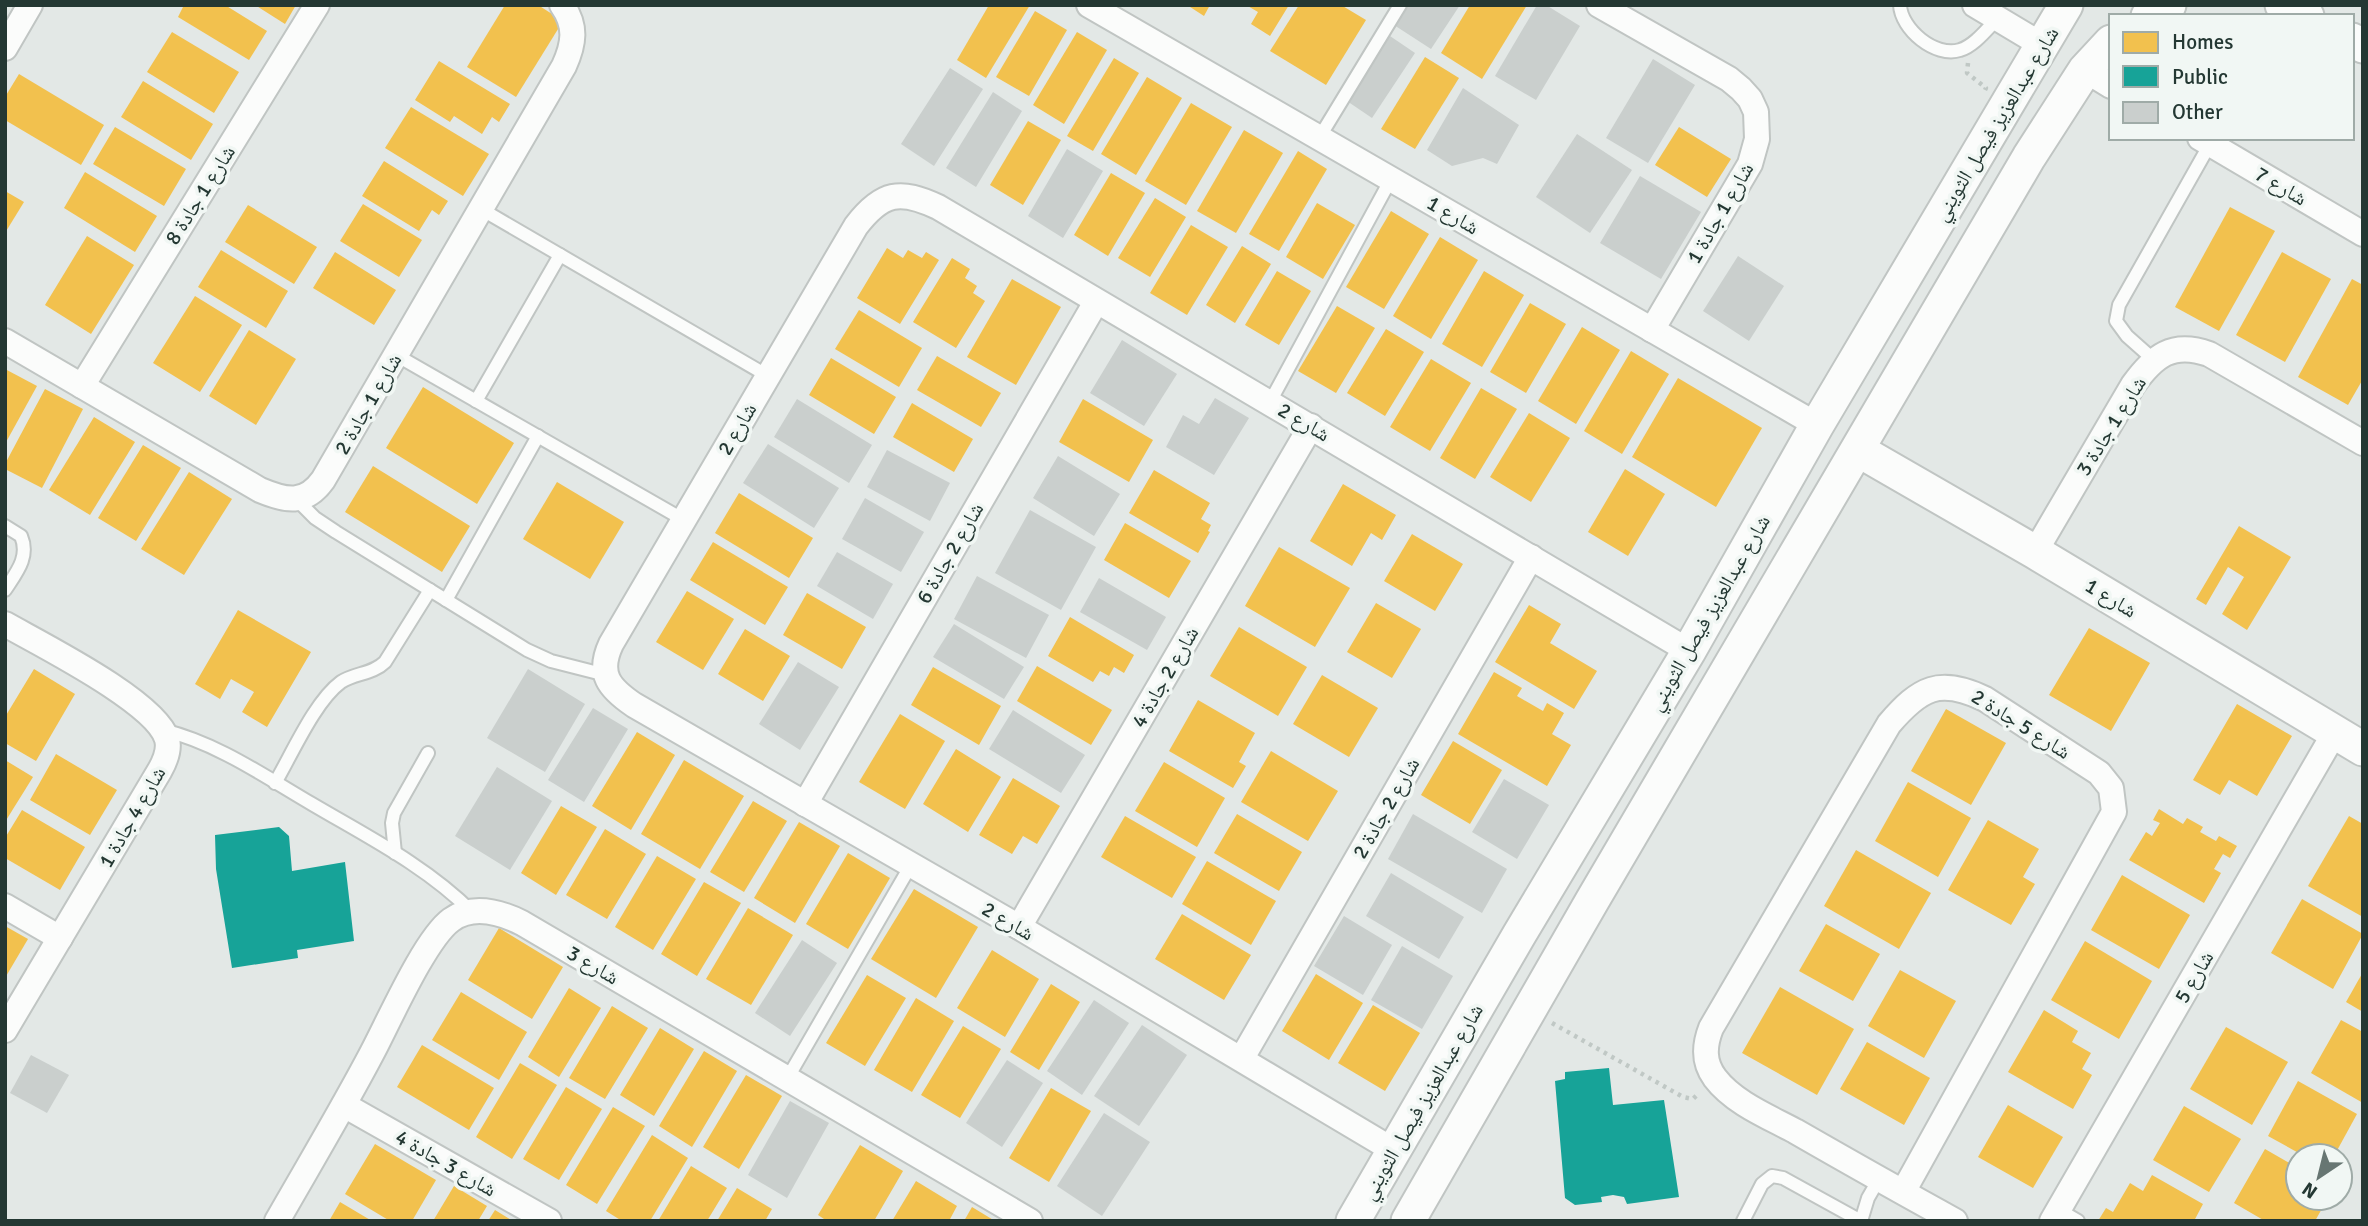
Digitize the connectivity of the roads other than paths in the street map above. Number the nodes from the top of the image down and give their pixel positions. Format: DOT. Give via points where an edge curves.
graph roads {
  1 [pos="30,5"];
  2 [pos="317,5"];
  3 [pos="562,5"];
  4 [pos="1089,5"];
  5 [pos="1400,5"];
  6 [pos="1599,5"];
  7 [pos="1900,5"];
  8 [pos="1975,5"];
  9 [pos="2066,5"];
  10 [pos="2282,5"];
  11 [pos="2302,14"];
  12 [pos="1997,19"];
  13 [pos="2042,45"];
  14 [pos="5,48"];
  15 [pos="2109,48"];
  16 [pos="2098,78"];
  17 [pos="1993,128"];
  18 [pos="1319,138"];
  19 [pos="2205,141"];
  20 [pos="2029,158"];
  21 [pos="1391,179"];
  22 [pos="481,209"];
  23 [pos="2363,234"];
  24 [pos="560,255"];
  25 [pos="1096,302"];
  26 [pos="1652,330"];
  27 [pos="5,341"];
  28 [pos="396,355"];
  29 [pos="2154,360"];
  30 [pos="768,376"];
  31 [pos="82,386"];
  32 [pos="476,401"];
  33 [pos="1270,402"];
  34 [pos="1817,425"];
  35 [pos="1311,426"];
  36 [pos="538,436"];
  37 [pos="2363,443"];
  38 [pos="1858,450"];
  39 [pos="296,499"];
  40 [pos="684,520"];
  41 [pos="5,526"];
  42 [pos="2035,552"];
  43 [pos="1531,557"];
  44 [pos="5,590"];
  45 [pos="430,590"];
  46 [pos="446,600"];
  47 [pos="5,624"];
  48 [pos="1689,651"];
  49 [pos="606,675"];
  50 [pos="163,730"];
  51 [pos="2349,740"];
  52 [pos="428,753"];
  53 [pos="275,783"];
  54 [pos="805,804"];
  55 [pos="395,853"];
  56 [pos="911,865"];
  57 [pos="1553,878"];
  58 [pos="1592,901"];
  59 [pos="5,906"];
  60 [pos="473,912"];
  61 [pos="1019,927"];
  62 [pos="1519,935"];
  63 [pos="60,938"];
  64 [pos="1559,959"];
  65 [pos="5,1030"];
  66 [pos="1242,1058"];
  67 [pos="787,1079"];
  68 [pos="344,1105"];
  69 [pos="1394,1150"];
  70 [pos="1879,1179"];
  71 [pos="1903,1192"];
  72 [pos="2063,1217"];
  73 [pos="1749,1218"];
  74 [pos="277,1221"];
  75 [pos="549,1221"];
  76 [pos="1030,1221"];
  77 [pos="1353,1221"];
  78 [pos="1408,1221"];
  79 [pos="1861,1221"];
  80 [pos="1955,1221"];
  1 -- 14 [label="street"];
  2 -- 31 [label="street, شارع 1 جادة 8"];
  3 -- 22 [label="street, شارع 1 جادة 2" via="572,22 569,57"];
  4 -- 18 [label="street, شارع 1"];
  5 -- 18 [label="lane"];
  6 -- 26 [label="street, شارع 1 جادة 1" via="1729,79 1750,99 1756,112 1757,139 1750,164"];
  7 -- 12 [label="lane" via="1906,25 1937,48 1953,52 1970,45"];
  8 -- 12 [label="street"];
  9 -- 13 [label="street, شارع عبدالعزيز فيصل الثويني"];
  10 -- 11 [label="street"];
  12 -- 13 [label="street"];
  13 -- 17 [label="street, شارع عبدالعزيز فيصل الثويني"];
  15 -- 16 [label="street"];
  16 -- 20 [label="street"];
  17 -- 20 [label="street" via="2008,148"];
  17 -- 34 [label="street, شارع عبدالعزيز فيصل الثويني"];
  18 -- 21 [label="street, شارع 1"];
  19 -- 23 [label="street, شارع 7"];
  19 -- 29 [label="lane" via="2119,305 2116,321"];
  20 -- 38 [label="street"];
  21 -- 26 [label="street, شارع 1"];
  21 -- 33 [label="lane"];
  22 -- 24 [label="lane"];
  22 -- 28 [label="street, شارع 1 جادة 2"];
  24 -- 30 [label="lane"];
  24 -- 32 [label="lane"];
  25 -- 30 [label="street, شارع 2" via="938,207 896,195 880,202 856,226"];
  25 -- 33 [label="street, شارع 2"];
  25 -- 54 [label="street, شارع 2 جادة 6"];
  26 -- 34 [label="street, شارع 1"];
  27 -- 31 [label="street"];
  28 -- 32 [label="lane"];
  28 -- 39 [label="street, شارع 1 جادة 2" via="324,480 312,493"];
  29 -- 37 [label="street, شارع 1 جادة 3" via="2180,349 2209,354"];
  29 -- 42 [label="street, شارع 1 جادة 3" via="2133,385"];
  30 -- 40 [label="street, شارع 2"];
  31 -- 39 [label="street" via="260,490"];
  32 -- 36 [label="lane"];
  33 -- 35 [label="street, شارع 2"];
  34 -- 48 [label="street, شارع عبدالعزيز فيصل الثويني"];
  35 -- 43 [label="street, شارع 2"];
  35 -- 61 [label="street, شارع 2 جادة 4"];
  36 -- 40 [label="lane"];
  36 -- 46 [label="lane"];
  38 -- 42 [label="street, شارع 1"];
  38 -- 58 [label="street"];
  39 -- 45 [label="lane" via="336,532"];
  40 -- 49 [label="street, شارع 2" via="611,644 604,663"];
  41 -- 44 [label="lane" via="21,537 25,551"];
  42 -- 51 [label="street, شارع 1"];
  43 -- 48 [label="street, شارع 2"];
  43 -- 66 [label="street, شارع 2 جادة 2"];
  45 -- 46 [label="lane"];
  45 -- 53 [label="lane" via="386,662 329,692"];
  46 -- 49 [label="lane" via="551,662"];
  47 -- 50 [label="street" via="134,700"];
  48 -- 57 [label="street, شارع عبدالعزيز فيصل الثويني"];
  49 -- 54 [label="street, شارع 2" via="617,692 634,705"];
  50 -- 53 [label="lane" via="204,743"];
  50 -- 63 [label="street, شارع 4 جادة 1" via="168,746 163,766"];
  51 -- 72 [label="street, شارع 5"];
  52 -- 55 [label="lane" via="394,813"];
  53 -- 55 [label="lane"];
  54 -- 56 [label="street, شارع 2"];
  55 -- 60 [label="lane" via="436,879"];
  56 -- 61 [label="street, شارع 2"];
  56 -- 67 [label="lane"];
  57 -- 58 [label="street" via="1562,898 1571,903"];
  57 -- 62 [label="street, شارع عبدالعزيز فيصل الثويني"];
  58 -- 64 [label="street"];
  59 -- 63 [label="street"];
  60 -- 67 [label="street, شارع 3" via="492,912 522,923"];
  60 -- 68 [label="street" via="454,918 432,942"];
  61 -- 66 [label="street, شارع 2"];
  62 -- 64 [label="street" via="1527,929 1548,932 1556,939"];
  62 -- 69 [label="street, شارع عبدالعزيز فيصل الثويني"];
  63 -- 65 [label="street, شارع 4 جادة 1"];
  64 -- 78 [label="street"];
  66 -- 69 [label="street, شارع 2"];
  67 -- 76 [label="street, شارع 3"];
  68 -- 74 [label="street"];
  68 -- 75 [label="street, شارع 3 جادة 4"];
  69 -- 77 [label="street, شارع عبدالعزيز فيصل الثويني"];
  70 -- 71 [label="street"];
  70 -- 71 [label="street, شارع 5 جادة 2" via="1742,1101 1714,1078 1704,1052 1711,1028 1889,724 1915,698 1938,688 1965,689 2099,773 2111,788 2114,812"];
  70 -- 79 [label="lane"];
  71 -- 80 [label="street"];
  73 -- 79 [label="lane" via="1762,1184 1772,1176"];
}
